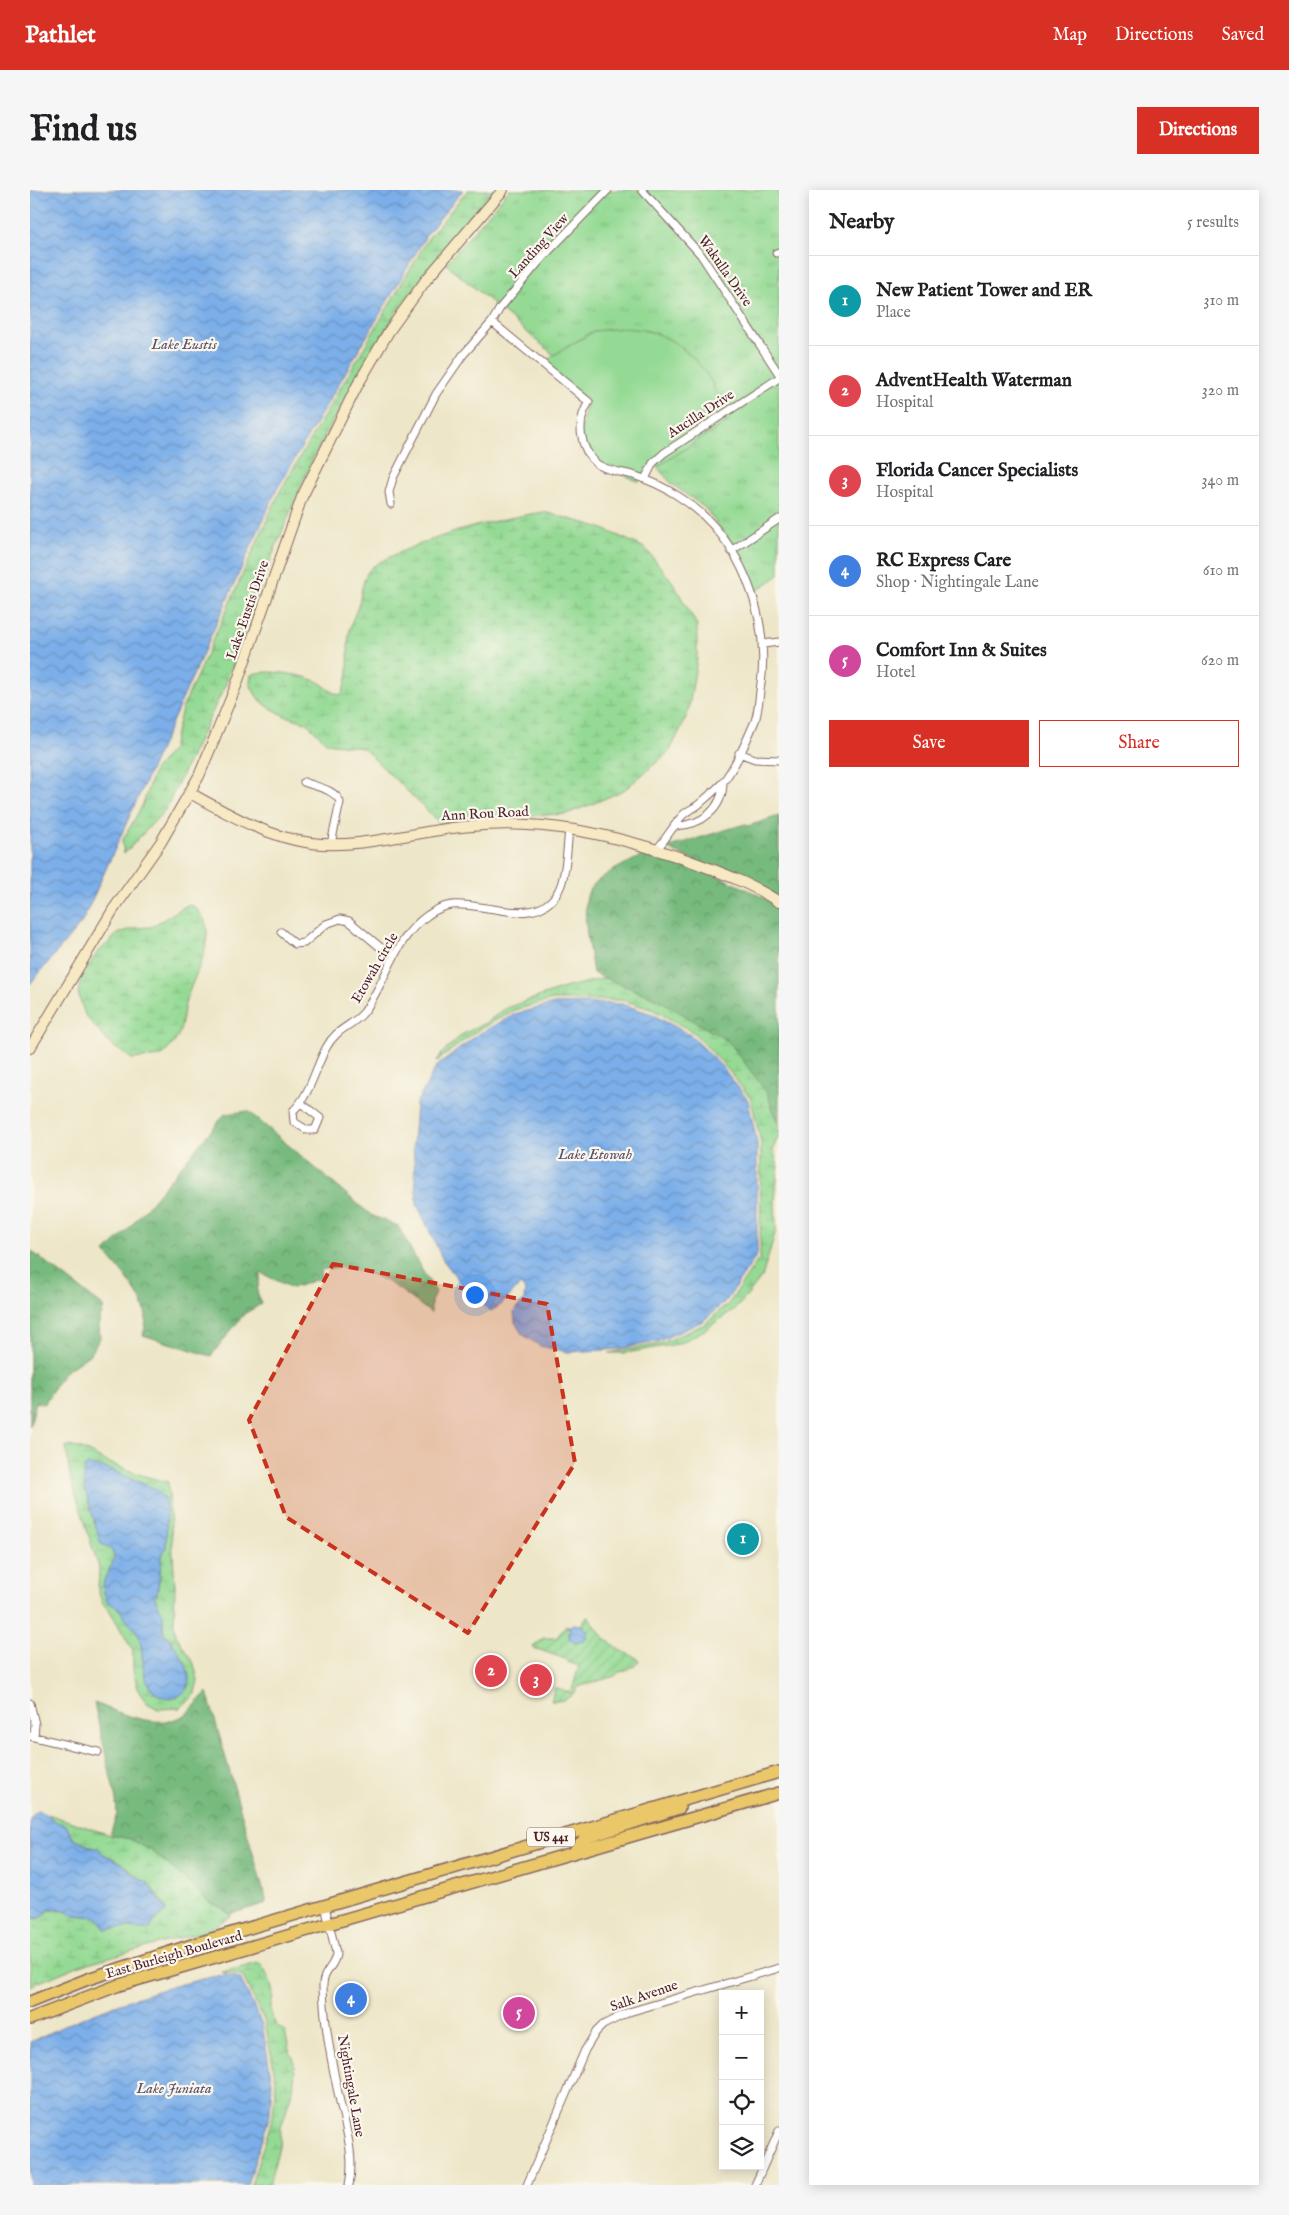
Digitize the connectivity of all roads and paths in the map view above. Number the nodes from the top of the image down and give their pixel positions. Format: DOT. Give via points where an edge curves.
graph roads {
  1 [pos="503,190"];
  2 [pos="608,190"];
  3 [pos="642,190"];
  4 [pos="492,322"];
  5 [pos="779,374"];
  6 [pos="779,378"];
  7 [pos="645,479"];
  8 [pos="391,504"];
  9 [pos="779,520"];
  10 [pos="731,551"];
  11 [pos="779,642"];
  12 [pos="763,644"];
  13 [pos="739,753"];
  14 [pos="779,760"];
  15 [pos="304,782"];
  16 [pos="723,782"];
  17 [pos="190,793"];
  18 [pos="706,798"];
  19 [pos="716,806"];
  20 [pos="676,826"];
  21 [pos="569,829"];
  22 [pos="331,844"];
  23 [pos="657,849"];
  24 [pos="779,902"];
  25 [pos="281,932"];
  26 [pos="395,954"];
  27 [pos="30,1048"];
  28 [pos="301,1103"];
  29 [pos="30,1703"];
  30 [pos="32,1737"];
  31 [pos="98,1752"];
  32 [pos="779,1772"];
  33 [pos="779,1793"];
  34 [pos="701,1794"];
  35 [pos="576,1851"];
  36 [pos="325,1906"];
  37 [pos="330,1926"];
  38 [pos="779,1968"];
  39 [pos="30,2002"];
  40 [pos="30,2020"];
  41 [pos="779,2131"];
  42 [pos="349,2185"];
  43 [pos="527,2185"];
  44 [pos="755,2185"];
  1 -- 17 [label="street, Lake Eustis Drive" via="426,280 389,331 357,386 302,497 236,686"];
  2 -- 4 [label="street, Landing View" via="543,257"];
  3 -- 5 [label="street, Wakulla Drive" via="701,255"];
  4 -- 7 [label="street" via="589,402 582,412 581,432 589,454 598,465"];
  4 -- 8 [label="street, Landing View" via="463,355 436,394 393,478 389,492"];
  6 -- 7 [label="street, Aucilla Drive" via="664,453 653,463"];
  7 -- 10 [label="street" via="679,496 696,510"];
  9 -- 10 [label="street"];
  10 -- 12 [label="street" via="748,581"];
  11 -- 12 [label="street"];
  12 -- 13 [label="street" via="764,667 756,718"];
  13 -- 14 [label="street" via="755,759"];
  13 -- 16 [label="street"];
  15 -- 22 [label="street" via="338,796 340,802"];
  16 -- 18 [label="street"];
  16 -- 19 [label="street"];
  17 -- 22 [label="street, Ann Rou Road" via="274,834"];
  17 -- 27 [label="street, Lake Eustis Drive" via="162,842 86,953"];
  18 -- 19 [label="street"];
  18 -- 20 [label="street" via="683,815"];
  19 -- 20 [label="street" via="702,820"];
  20 -- 23 [label="street"];
  21 -- 22 [label="street, Ann Rou Road" via="536,825 479,825"];
  21 -- 23 [label="street, Ann Rou Road"];
  21 -- 26 [label="street, Etowah circle" via="564,873 550,903 537,910 513,912 470,906 441,908 415,925"];
  23 -- 24 [label="street, Ann Rou Road" via="710,868"];
  25 -- 26 [label="street" via="295,944 304,943 326,924 340,919 349,921"];
  26 -- 28 [label="street, Etowah circle" via="362,1014 337,1032 326,1047"];
  29 -- 30 [label="street" via="35,1724"];
  30 -- 31 [label="street"];
  32 -- 34 [label="main road, US 441"];
  33 -- 35 [label="main road, US 441"];
  34 -- 35 [label="main road" via="692,1804 588,1837"];
  34 -- 36 [label="main road, US 441"];
  35 -- 37 [label="main road, US 441"];
  36 -- 37 [label="street, Nightingale Lane"];
  36 -- 39 [label="main road, East Burleigh Boulevard / US 441" via="158,1955"];
  37 -- 40 [label="main road, East Burleigh Boulevard / US 441" via="119,1985"];
  37 -- 42 [label="street, Nightingale Lane" via="336,1956 326,1972 323,1987 332,2063 351,2160"];
  38 -- 43 [label="street, Salk Avenue" via="629,2012 604,2025 588,2042"];
  41 -- 44 [label="street"];
}
